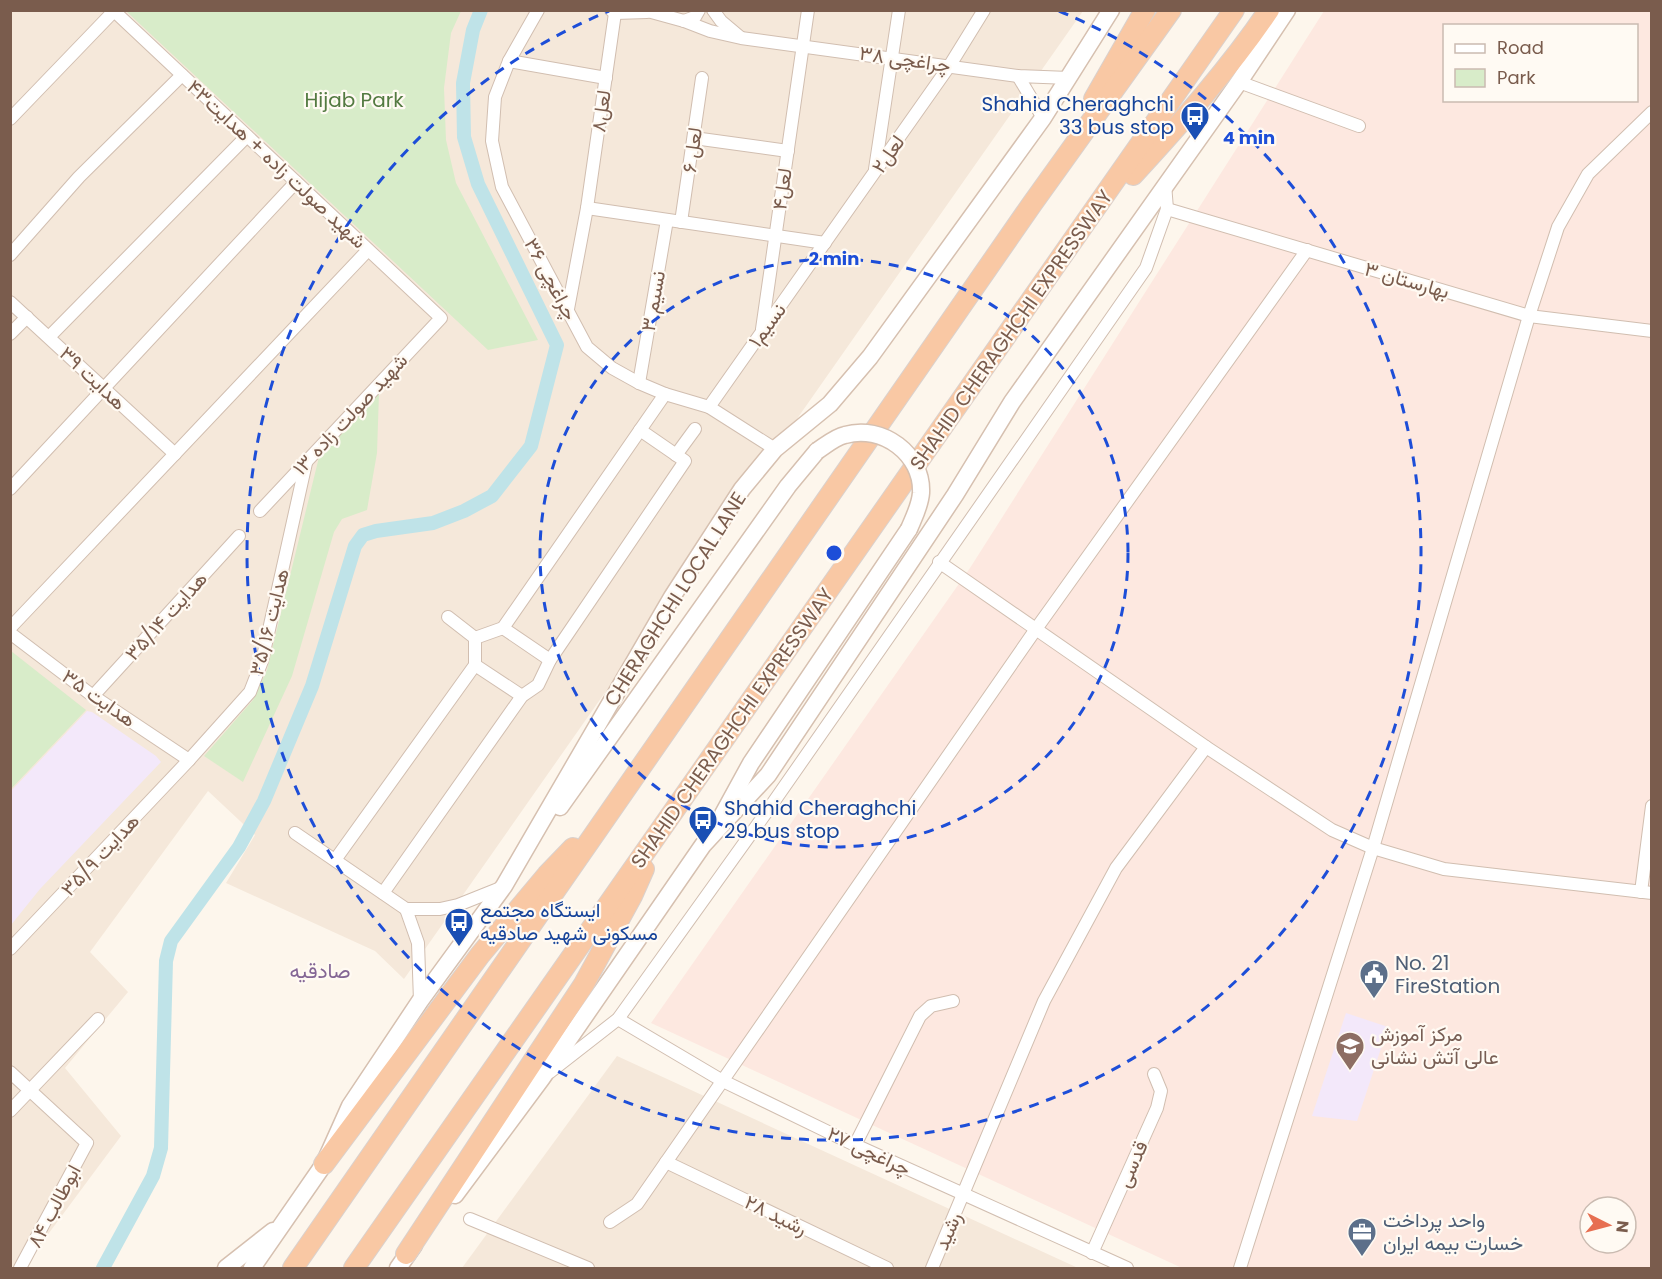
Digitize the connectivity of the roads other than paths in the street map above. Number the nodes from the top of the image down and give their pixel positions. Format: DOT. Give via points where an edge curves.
graph roads {
  1 [pos="538,10"];
  2 [pos="699,10"];
  3 [pos="713,10"];
  4 [pos="808,10"];
  5 [pos="899,10"];
  6 [pos="984,10"];
  7 [pos="1111,10"];
  8 [pos="1145,10"];
  9 [pos="1171,10"];
  10 [pos="1234,10"];
  11 [pos="1269,10"];
  12 [pos="1287,10"];
  13 [pos="113,11"];
  14 [pos="646,11"];
  15 [pos="613,12"];
  16 [pos="684,21"];
  17 [pos="741,38"];
  18 [pos="803,46"];
  19 [pos="891,57"];
  20 [pos="509,61"];
  21 [pos="950,65"];
  22 [pos="182,75"];
  23 [pos="1018,76"];
  24 [pos="606,78"];
  25 [pos="702,78"];
  26 [pos="1070,78"];
  27 [pos="1239,82"];
  28 [pos="1652,112"];
  29 [pos="10,118"];
  30 [pos="1043,118"];
  31 [pos="1359,126"];
  32 [pos="247,136"];
  33 [pos="694,138"];
  34 [pos="788,151"];
  35 [pos="875,173"];
  36 [pos="296,182"];
  37 [pos="1165,184"];
  38 [pos="1032,204"];
  39 [pos="587,208"];
  40 [pos="1167,209"];
  41 [pos="667,220"];
  42 [pos="681,222"];
  43 [pos="1084,227"];
  44 [pos="775,236"];
  45 [pos="825,243"];
  46 [pos="368,250"];
  47 [pos="1307,250"];
  48 [pos="10,255"];
  49 [pos="10,302"];
  50 [pos="568,309"];
  51 [pos="1529,316"];
  52 [pos="27,317"];
  53 [pos="441,318"];
  54 [pos="1652,331"];
  55 [pos="761,333"];
  56 [pos="10,334"];
  57 [pos="49,337"];
  58 [pos="639,383"];
  59 [pos="105,389"];
  60 [pos="665,394"];
  61 [pos="709,407"];
  62 [pos="695,429"];
  63 [pos="640,430"];
  64 [pos="775,449"];
  65 [pos="175,454"];
  66 [pos="676,455"];
  67 [pos="306,461"];
  68 [pos="10,489"];
  69 [pos="260,511"];
  70 [pos="239,536"];
  71 [pos="939,562"];
  72 [pos="448,617"];
  73 [pos="10,628"];
  74 [pos="503,628"];
  75 [pos="1036,629"];
  76 [pos="10,633"];
  77 [pos="475,638"];
  78 [pos="550,660"];
  79 [pos="475,666"];
  80 [pos="93,696"];
  81 [pos="522,696"];
  82 [pos="1206,747"];
  83 [pos="189,760"];
  84 [pos="1652,806"];
  85 [pos="611,810"];
  86 [pos="665,822"];
  87 [pos="295,833"];
  88 [pos="712,833"];
  89 [pos="1373,848"];
  90 [pos="335,860"];
  91 [pos="504,886"];
  92 [pos="1646,892"];
  93 [pos="383,893"];
  94 [pos="406,909"];
  95 [pos="10,949"];
  96 [pos="420,1001"];
  97 [pos="953,1001"];
  98 [pos="98,1019"];
  99 [pos="618,1019"];
  100 [pos="10,1072"];
  101 [pos="1154,1074"];
  102 [pos="542,1078"];
  103 [pos="721,1080"];
  104 [pos="30,1090"];
  105 [pos="10,1111"];
  106 [pos="855,1145"];
  107 [pos="666,1162"];
  108 [pos="324,1164"];
  109 [pos="963,1194"];
  110 [pos="470,1219"];
  111 [pos="286,1221"];
  112 [pos="610,1222"];
  113 [pos="1092,1253"];
  114 [pos="400,1264"];
  115 [pos="231,1265"];
  116 [pos="20,1269"];
  117 [pos="252,1269"];
  118 [pos="293,1269"];
  119 [pos="354,1269"];
  120 [pos="588,1269"];
  121 [pos="887,1269"];
  122 [pos="932,1269"];
  123 [pos="1127,1269"];
  124 [pos="1240,1269"];
  1 -- 20 [label="street, چراغچی ۳۶"];
  2 -- 16 [label="street" via="695,17"];
  3 -- 17 [label="street"];
  4 -- 18 [label="street, لعل۴"];
  5 -- 19 [label="street"];
  6 -- 21 [label="street, لعل۲"];
  7 -- 26 [label="main road, CHERAGHCHI LOCAL LANE"];
  8 -- 38 [label="highway"];
  9 -- 38 [label="highway"];
  10 -- 43 [label="highway, SHAHID CHERAGHCHI EXPRESSWAY"];
  11 -- 43 [label="highway" via="1162,144"];
  12 -- 27 [label="main road"];
  13 -- 22 [label="street, شهید صولت زاده + هدایت۴۳"];
  13 -- 29 [label="street"];
  14 -- 15 [label="street, چراغچی ۳۸"];
  14 -- 16 [label="street, چراغچی ۳۸"];
  15 -- 24 [label="street, لعل۸"];
  16 -- 17 [label="street, چراغچی ۳۸"];
  17 -- 18 [label="street, چراغچی ۳۸"];
  18 -- 19 [label="street, چراغچی ۳۸"];
  18 -- 34 [label="street, لعل۴"];
  19 -- 21 [label="street, چراغچی ۳۸"];
  19 -- 35 [label="street"];
  20 -- 24 [label="street"];
  20 -- 50 [label="street, چراغچی ۳۶" via="495,98 492,141 502,187"];
  21 -- 23 [label="street, چراغچی ۳۸"];
  21 -- 35 [label="street, لعل۲"];
  22 -- 32 [label="street, شهید صولت زاده + هدایت۴۳"];
  22 -- 48 [label="street" via="79,177"];
  23 -- 26 [label="street, چراغچی ۳۸"];
  23 -- 30 [label="street"];
  24 -- 39 [label="street, لعل۸"];
  25 -- 33 [label="street, لعل ۶"];
  26 -- 30 [label="main road, CHERAGHCHI LOCAL LANE"];
  27 -- 31 [label="street"];
  27 -- 37 [label="main road"];
  28 -- 51 [label="street" via="1588,174 1558,227"];
  30 -- 64 [label="main road, CHERAGHCHI LOCAL LANE" via="870,357 830,404"];
  32 -- 36 [label="street, شهید صولت زاده + هدایت۴۳"];
  32 -- 57 [label="street"];
  33 -- 34 [label="street"];
  33 -- 42 [label="street, لعل ۶"];
  34 -- 44 [label="street, لعل۴"];
  35 -- 45 [label="street, لعل۲"];
  36 -- 46 [label="street, شهید صولت زاده + هدایت۴۳"];
  36 -- 59 [label="street"];
  37 -- 40 [label="street"];
  37 -- 88 [label="main road" via="1012,402 955,495 768,775"];
  38 -- 85 [label="highway"];
  39 -- 41 [label="street"];
  39 -- 50 [label="street, لعل۸"];
  40 -- 47 [label="street, بهارستان ۳"];
  40 -- 71 [label="street" via="1146,268"];
  41 -- 42 [label="street"];
  41 -- 58 [label="street, نسیم ۳"];
  42 -- 44 [label="street"];
  43 -- 86 [label="highway, SHAHID CHERAGHCHI EXPRESSWAY"];
  44 -- 45 [label="street"];
  44 -- 55 [label="street, لعل۴"];
  45 -- 55 [label="street, نسیم۱"];
  46 -- 53 [label="street, شهید صولت زاده + هدایت۴۳"];
  46 -- 65 [label="street"];
  47 -- 51 [label="street, بهارستان ۳"];
  47 -- 75 [label="street"];
  49 -- 52 [label="street, هدایت ۳۹"];
  50 -- 58 [label="street, چراغچی ۳۶" via="587,347 612,368"];
  51 -- 54 [label="street, بهارستان ۳"];
  51 -- 89 [label="street"];
  52 -- 56 [label="street"];
  52 -- 57 [label="street, هدایت ۳۹"];
  53 -- 67 [label="street, شهید صولت زاده ۱۳"];
  55 -- 61 [label="street, نسیم۱"];
  57 -- 59 [label="street, هدایت ۳۹"];
  58 -- 60 [label="street, چراغچی ۳۶"];
  59 -- 65 [label="street, هدایت ۳۹"];
  59 -- 68 [label="street"];
  60 -- 61 [label="street, چراغچی ۳۶"];
  60 -- 63 [label="street"];
  61 -- 64 [label="street, چراغچی ۳۶"];
  62 -- 66 [label="street"];
  63 -- 66 [label="street"];
  63 -- 74 [label="street"];
  64 -- 91 [label="main road, CHERAGHCHI LOCAL LANE" via="742,489 672,597"];
  65 -- 73 [label="street"];
  66 -- 78 [label="street" via="686,461"];
  67 -- 69 [label="street, شهید صولت زاده ۱۳"];
  67 -- 83 [label="street, هدایت ۳۵/۱۶" via="262,661 250,692"];
  70 -- 80 [label="street, هدایت ۳۵/۱۴"];
  71 -- 75 [label="street"];
  71 -- 99 [label="street"];
  72 -- 77 [label="street"];
  74 -- 77 [label="street"];
  74 -- 78 [label="street"];
  75 -- 82 [label="street"];
  75 -- 103 [label="street"];
  76 -- 80 [label="street, هدایت ۳۵"];
  77 -- 79 [label="street"];
  78 -- 81 [label="street" via="538,685"];
  79 -- 81 [label="street"];
  79 -- 90 [label="street"];
  80 -- 83 [label="street, هدایت ۳۵"];
  81 -- 93 [label="street"];
  82 -- 89 [label="street" via="1332,830"];
  82 -- 109 [label="street, رشید" via="1116,868 1044,1001"];
  83 -- 95 [label="street, هدایت ۳۵/۹"];
  84 -- 92 [label="street"];
  85 -- 108 [label="highway" via="547,874 480,955"];
  85 -- 118 [label="highway"];
  86 -- 114 [label="highway" via="632,896 584,984"];
  86 -- 119 [label="highway, SHAHID CHERAGHCHI EXPRESSWAY"];
  87 -- 90 [label="street"];
  88 -- 91 [label="main road, bridge" via="751,763 909,529 921,493 908,454 896,442 875,433 844,435 817,451 788,486"];
  88 -- 102 [label="main road"];
  89 -- 92 [label="street" via="1444,869"];
  89 -- 124 [label="street"];
  90 -- 93 [label="street"];
  91 -- 94 [label="street" via="458,905"];
  91 -- 96 [label="main road, CHERAGHCHI LOCAL LANE"];
  93 -- 94 [label="street"];
  94 -- 96 [label="street" via="418,943"];
  96 -- 108 [label="main road, CHERAGHCHI LOCAL LANE" via="350,1106"];
  97 -- 106 [label="street" via="931,1006 920,1016"];
  98 -- 104 [label="street"];
  99 -- 102 [label="street"];
  99 -- 103 [label="street, چراغچی ۲۷"];
  100 -- 104 [label="street"];
  101 -- 113 [label="street, قدسی" via="1161,1091 1157,1108"];
  102 -- 114 [label="main road"];
  103 -- 106 [label="street, چراغچی ۲۷"];
  103 -- 107 [label="street"];
  104 -- 105 [label="street"];
  104 -- 116 [label="street, ابوطالب ۸۴" via="87,1143"];
  106 -- 109 [label="street, چراغچی ۲۷"];
  107 -- 112 [label="street" via="637,1204"];
  107 -- 121 [label="street, رشید ۲۸"];
  108 -- 111 [label="main road, CHERAGHCHI LOCAL LANE"];
  109 -- 113 [label="street, چراغچی ۲۷"];
  109 -- 122 [label="street, رشید"];
  110 -- 120 [label="street"];
  111 -- 115 [label="main road"];
  111 -- 117 [label="main road, CHERAGHCHI LOCAL LANE"];
  113 -- 123 [label="street, چراغچی ۲۷"];
}
